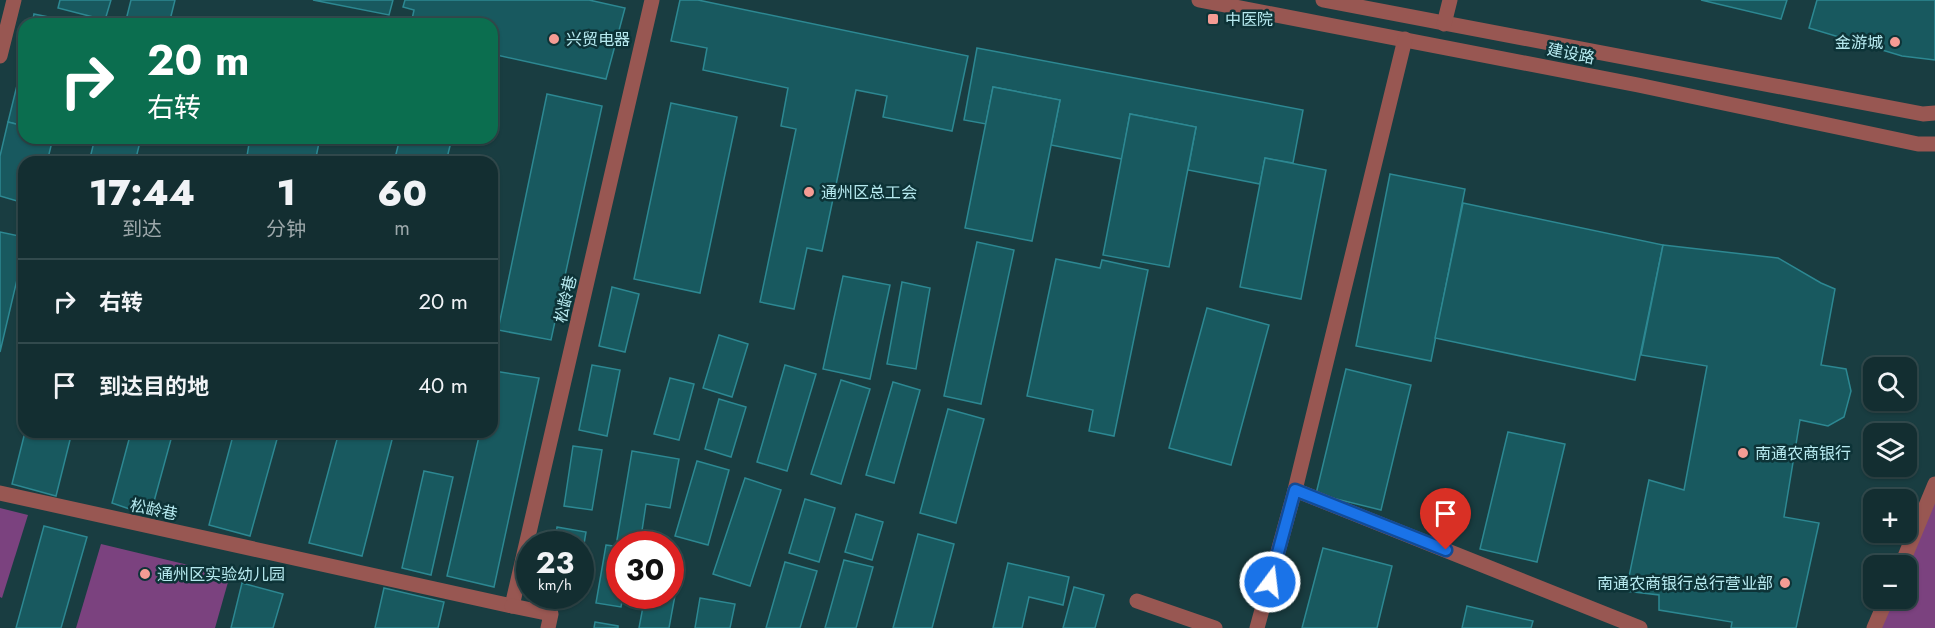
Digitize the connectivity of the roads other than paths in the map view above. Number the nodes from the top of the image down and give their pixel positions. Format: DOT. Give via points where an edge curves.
graph roads {
  1 [pos="14,0"];
  2 [pos="652,0"];
  3 [pos="1199,0"];
  4 [pos="1323,0"];
  5 [pos="1450,0"];
  6 [pos="1444,24"];
  7 [pos="1405,39"];
  8 [pos="0,56"];
  9 [pos="1935,113"];
  10 [pos="1935,144"];
  11 [pos="1935,484"];
  12 [pos="1295,490"];
  13 [pos="0,493"];
  14 [pos="1905,555"];
  15 [pos="1137,601"];
  16 [pos="512,606"];
  17 [pos="1882,609"];
  18 [pos="548,628"];
  19 [pos="1215,628"];
  20 [pos="1257,628"];
  21 [pos="1640,628"];
  22 [pos="1874,628"];
  1 -- 8 [label="street"];
  2 -- 16 [label="street, 松龄巷"];
  3 -- 7 [label="street, 建设路"];
  4 -- 6 [label="street, 建设路"];
  5 -- 6 [label="street"];
  6 -- 9 [label="street, 建设路" via="1911,112"];
  7 -- 10 [label="street, 建设路" via="1918,144"];
  7 -- 12 [label="street"];
  11 -- 14 [label="street"];
  12 -- 20 [label="street"];
  12 -- 21 [label="street"];
  13 -- 16 [label="street, 松龄巷"];
  15 -- 19 [label="street"];
  16 -- 18 [label="street, 松龄巷" via="551,614"];
  17 -- 22 [label="street"];
}
